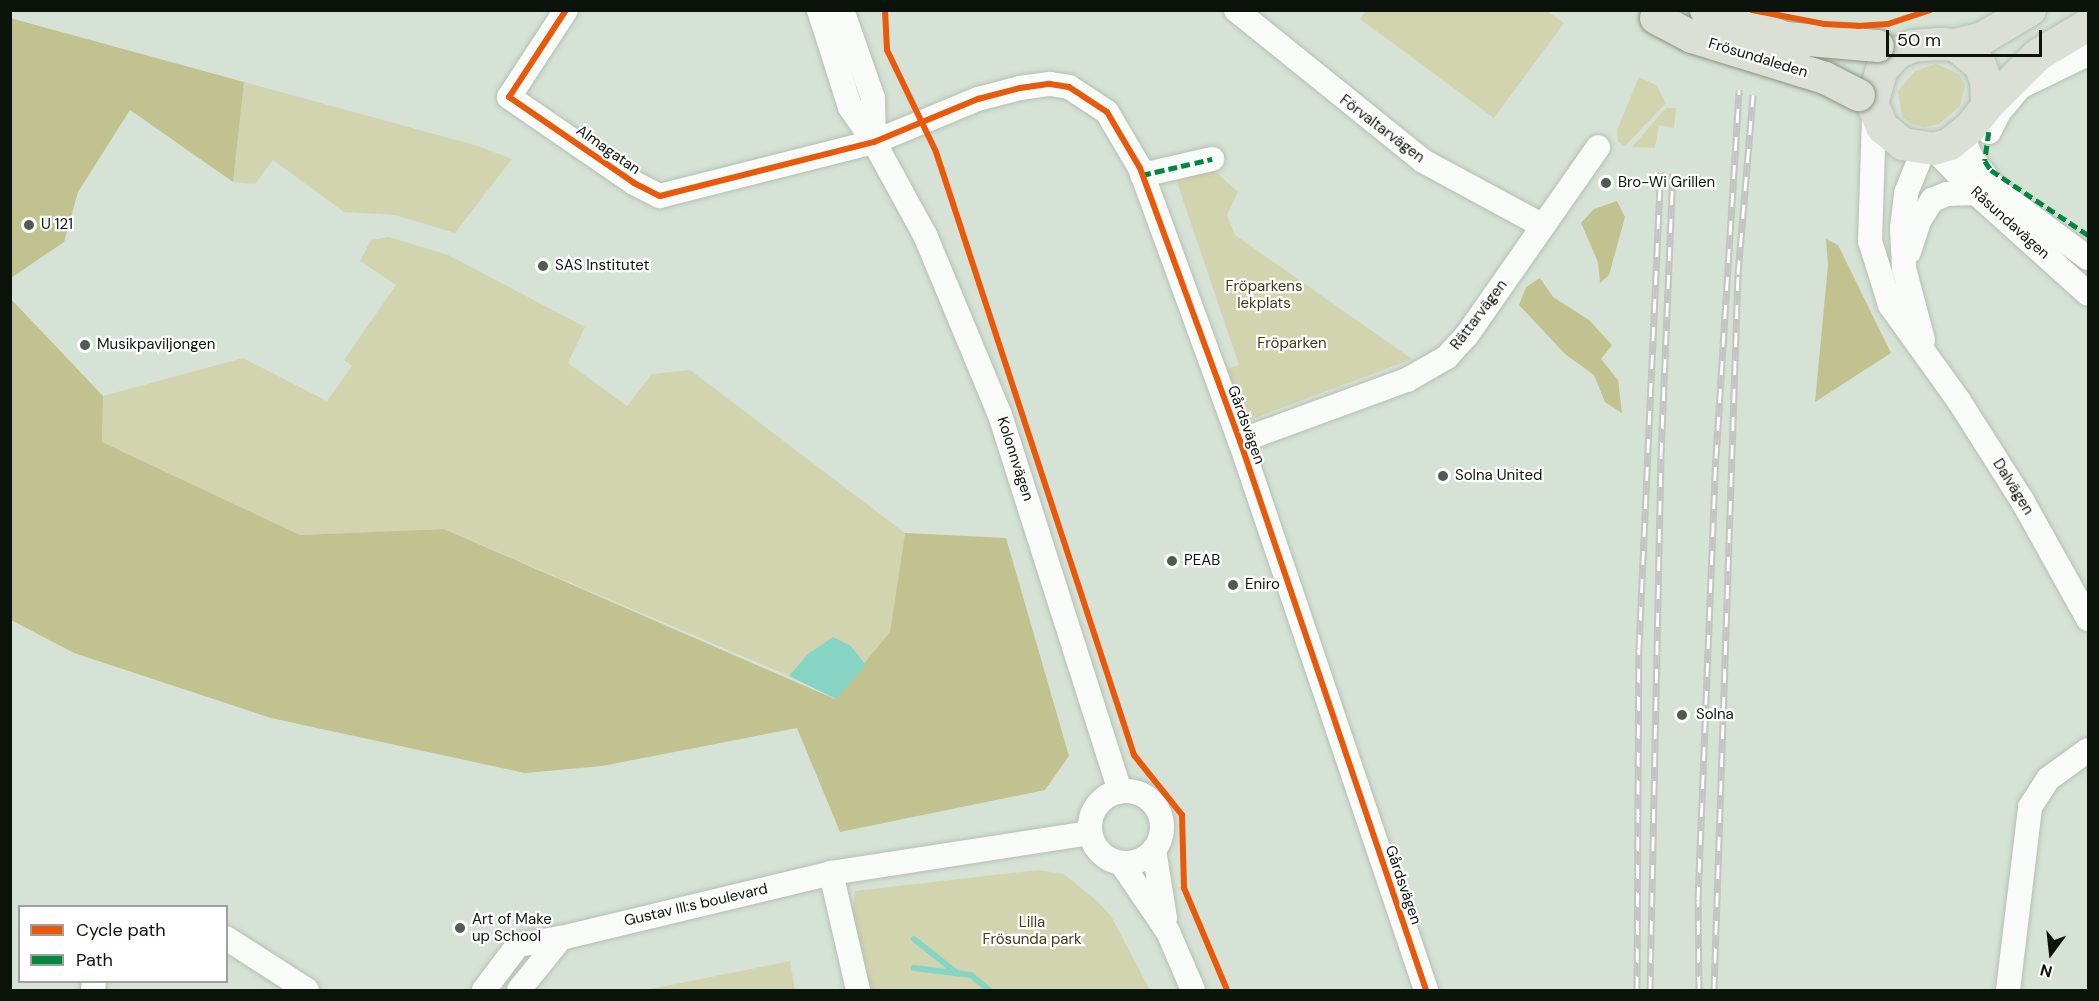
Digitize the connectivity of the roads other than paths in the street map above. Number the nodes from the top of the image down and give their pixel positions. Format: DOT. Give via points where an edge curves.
graph roads {
  1 [pos="566,10"];
  2 [pos="819,10"];
  3 [pos="842,10"];
  4 [pos="1236,10"];
  5 [pos="1706,10"];
  6 [pos="2030,10"];
  7 [pos="1651,14"];
  8 [pos="2088,25"];
  9 [pos="1954,45"];
  10 [pos="1913,46"];
  11 [pos="2088,54"];
  12 [pos="1868,105"];
  13 [pos="1979,125"];
  14 [pos="874,141"];
  15 [pos="1598,147"];
  16 [pos="1929,149"];
  17 [pos="1212,159"];
  18 [pos="1142,175"];
  19 [pos="1976,193"];
  20 [pos="1543,226"];
  21 [pos="2088,258"];
  22 [pos="1904,268"];
  23 [pos="2088,294"];
  24 [pos="1929,360"];
  25 [pos="1240,441"];
  26 [pos="2088,619"];
  27 [pos="2088,750"];
  28 [pos="1120,791"];
  29 [pos="1090,833"];
  30 [pos="1154,850"];
  31 [pos="1121,863"];
  32 [pos="831,873"];
  33 [pos="1168,932"];
  34 [pos="561,938"];
  35 [pos="228,939"];
  36 [pos="307,990"];
  37 [pos="484,990"];
  38 [pos="519,990"];
  39 [pos="858,990"];
  40 [pos="1193,990"];
  41 [pos="1426,990"];
  42 [pos="2008,990"];
  1 -- 14 [label="street, Almagatan" via="509,97 634,183 660,196"];
  2 -- 14 [label="street, Kolonnvägen" via="850,107"];
  3 -- 14 [label="street, Kolonnvägen" via="873,98"];
  4 -- 20 [label="street, Förvaltarvägen" via="1423,161"];
  5 -- 10 [label="main road, Frösundaleden, bridge" via="1786,38"];
  6 -- 9 [label="main road" via="1983,38"];
  7 -- 12 [label="main road, Frösundaleden, bridge" via="1692,37 1825,78"];
  8 -- 13 [label="main road" via="2038,55"];
  9 -- 10 [label="main road"];
  9 -- 13 [label="main road" via="1980,65 1986,81"];
  10 -- 12 [label="main road" via="1886,63"];
  11 -- 13 [label="street" via="2020,87 1999,112"];
  12 -- 16 [label="main road" via="1903,144"];
  12 -- 24 [label="street, Dalvägen" via="1870,241 1890,305"];
  13 -- 16 [label="main road"];
  13 -- 21 [label="street, Råsundavägen" via="1971,157 1997,191"];
  14 -- 18 [label="street, Gårdsvägen" via="978,99 1050,84 1079,92 1107,112"];
  14 -- 28 [label="street, Kolonnvägen" via="925,235 1000,415"];
  15 -- 20 [label="street, Rättarvägen"];
  16 -- 19 [label="street, Råsundavägen"];
  16 -- 22 [label="street, Dalvägen" via="1906,193 1902,228"];
  17 -- 18 [label="street"];
  18 -- 25 [label="street, Gårdsvägen"];
  19 -- 22 [label="street" via="1947,194 1932,200 1919,221"];
  19 -- 23 [label="street, Råsundavägen"];
  20 -- 25 [label="street, Rättarvägen" via="1447,357 1407,380"];
  22 -- 24 [label="street, Dalvägen"];
  24 -- 26 [label="street, Dalvägen" via="2023,502"];
  25 -- 41 [label="street, Gårdsvägen"];
  27 -- 42 [label="street" via="2048,779 2030,807"];
  28 -- 29 [label="street" via="1109,795 1094,811"];
  28 -- 30 [label="street" via="1133,791 1154,804 1162,827"];
  29 -- 31 [label="street" via="1101,853"];
  29 -- 32 [label="street, Gustav III:s boulevard"];
  30 -- 31 [label="street" via="1145,858"];
  30 -- 33 [label="street"];
  31 -- 33 [label="street"];
  32 -- 34 [label="street, Gustav III:s boulevard"];
  32 -- 39 [label="street"];
  33 -- 40 [label="street"];
  34 -- 37 [label="street, Gustav III:s boulevard" via="518,945"];
  34 -- 38 [label="street"];
  35 -- 36 [label="street"];
}
